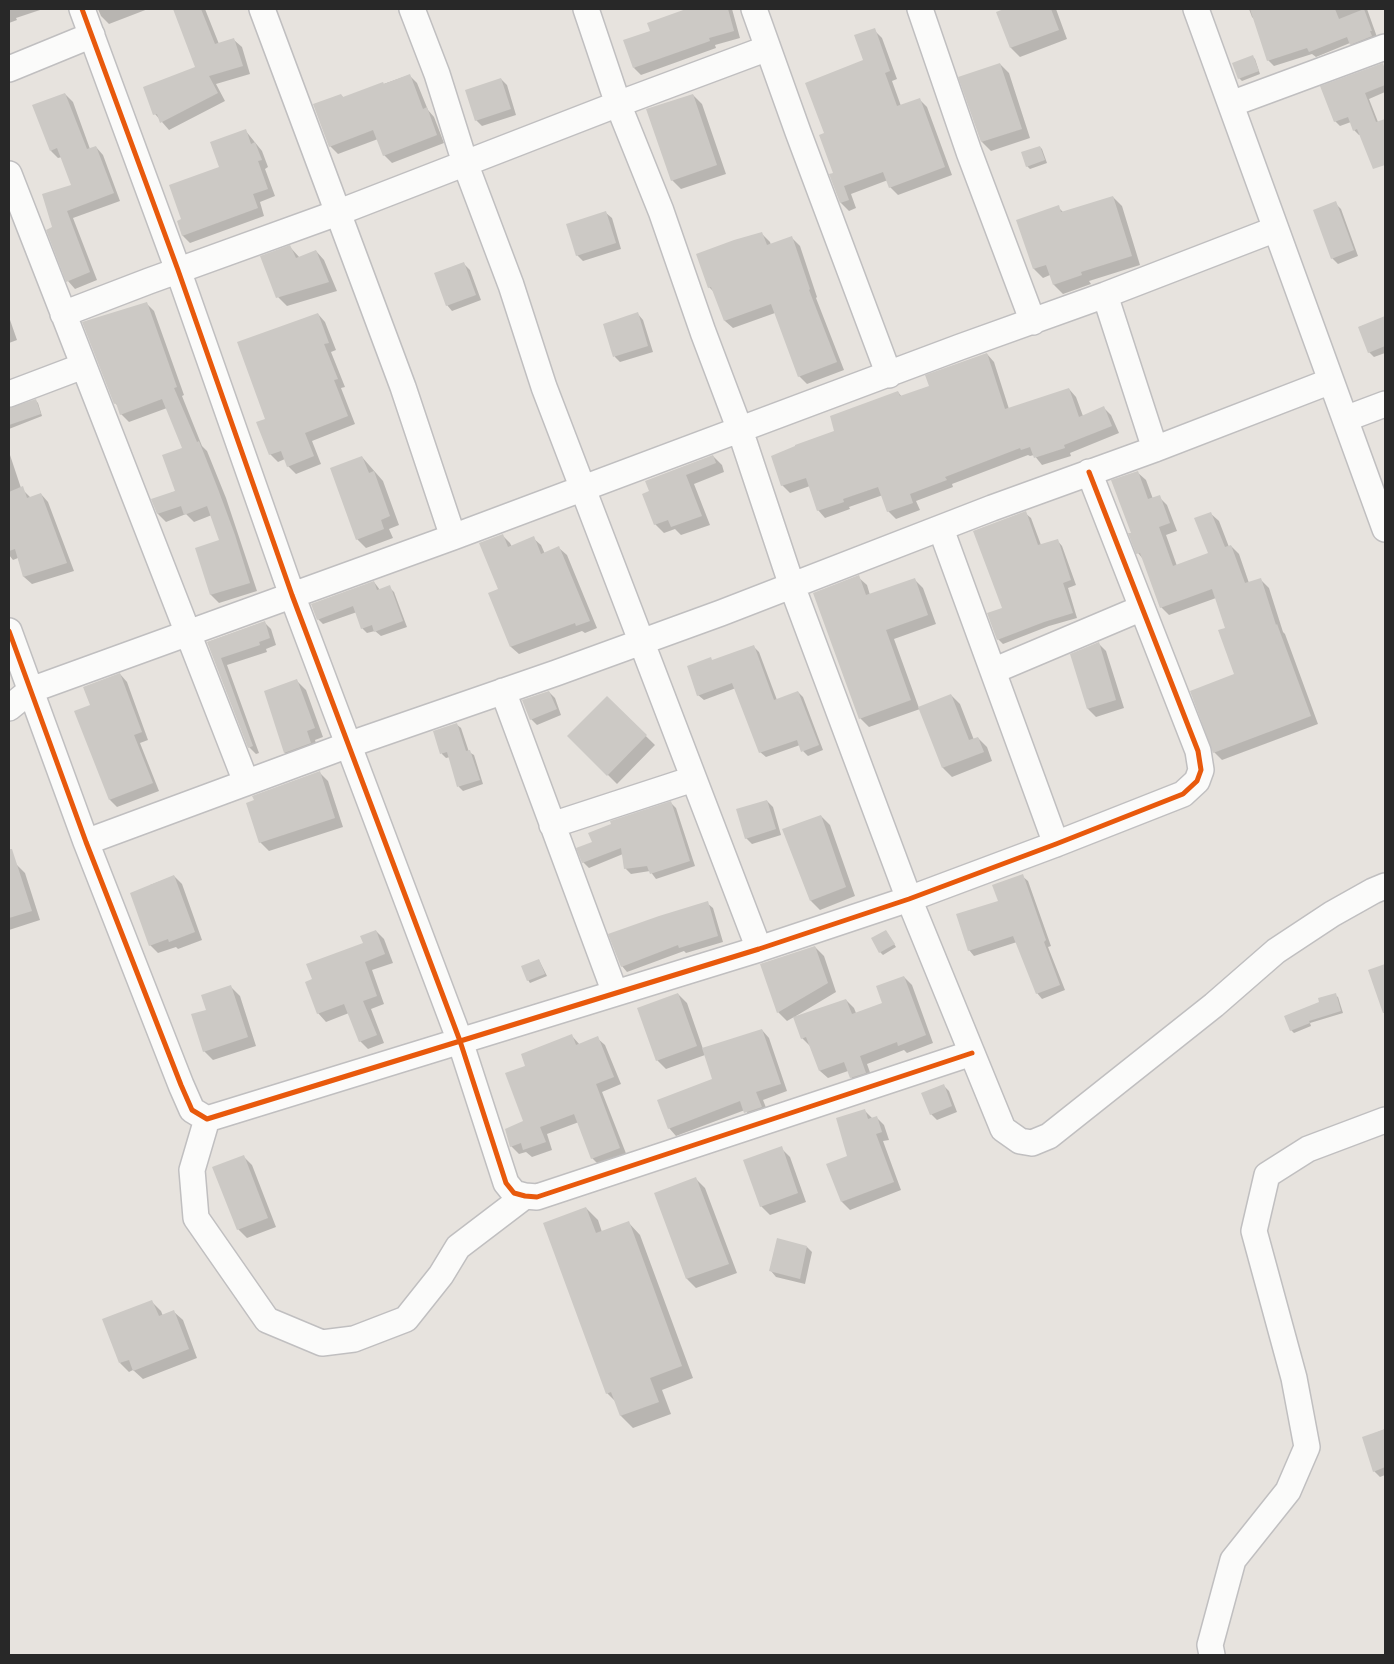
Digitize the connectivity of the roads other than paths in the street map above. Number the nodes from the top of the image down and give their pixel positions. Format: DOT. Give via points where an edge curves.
graph roads {
  1 [pos="82,9"];
  2 [pos="262,9"];
  3 [pos="412,9"];
  4 [pos="586,9"];
  5 [pos="754,9"];
  6 [pos="1196,9"];
  7 [pos="924,10"];
  8 [pos="92,34"];
  9 [pos="1385,47"];
  10 [pos="768,48"];
  11 [pos="9,69"];
  12 [pos="618,104"];
  13 [pos="1231,104"];
  14 [pos="465,163"];
  15 [pos="9,174"];
  16 [pos="337,213"];
  17 [pos="1276,229"];
  18 [pos="178,270"];
  19 [pos="1105,295"];
  20 [pos="63,314"];
  21 [pos="1033,322"];
  22 [pos="83,366"];
  23 [pos="889,375"];
  24 [pos="1331,381"];
  25 [pos="9,394"];
  26 [pos="1385,404"];
  27 [pos="1345,419"];
  28 [pos="740,430"];
  29 [pos="1155,449"];
  30 [pos="1089,472"];
  31 [pos="583,489"];
  32 [pos="941,529"];
  33 [pos="1385,529"];
  34 [pos="453,537"];
  35 [pos="792,586"];
  36 [pos="292,595"];
  37 [pos="1142,608"];
  38 [pos="189,633"];
  39 [pos="10,638"];
  40 [pos="641,641"];
  41 [pos="992,671"];
  42 [pos="31,690"];
  43 [pos="503,691"];
  44 [pos="9,708"];
  45 [pos="348,745"];
  46 [pos="694,779"];
  47 [pos="246,782"];
  48 [pos="552,825"];
  49 [pos="86,842"];
  50 [pos="1056,844"];
  51 [pos="1385,886"];
  52 [pos="908,898"];
  53 [pos="759,949"];
  54 [pos="615,993"];
  55 [pos="460,1041"];
  56 [pos="972,1053"];
  57 [pos="207,1119"];
  58 [pos="1385,1120"];
  59 [pos="526,1196"];
  60 [pos="1212,1655"];
  1 -- 8 [label="street"];
  2 -- 16 [label="street"];
  3 -- 14 [label="street"];
  4 -- 12 [label="street"];
  5 -- 10 [label="street"];
  6 -- 13 [label="street"];
  7 -- 21 [label="street" via="969,152"];
  8 -- 11 [label="street"];
  8 -- 18 [label="street"];
  9 -- 13 [label="street"];
  10 -- 12 [label="street"];
  10 -- 23 [label="street"];
  12 -- 14 [label="street"];
  12 -- 28 [label="street" via="661,211"];
  13 -- 17 [label="street"];
  14 -- 16 [label="street"];
  14 -- 31 [label="street"];
  15 -- 20 [label="street"];
  16 -- 18 [label="street"];
  16 -- 34 [label="street" via="404,387"];
  17 -- 19 [label="street"];
  17 -- 24 [label="street"];
  18 -- 20 [label="street"];
  18 -- 36 [label="street"];
  19 -- 21 [label="street"];
  19 -- 29 [label="street"];
  20 -- 22 [label="street"];
  21 -- 23 [label="street"];
  22 -- 25 [label="street"];
  22 -- 38 [label="street"];
  23 -- 28 [label="street"];
  24 -- 27 [label="street"];
  24 -- 29 [label="street"];
  26 -- 27 [label="street"];
  27 -- 33 [label="street"];
  28 -- 31 [label="street"];
  28 -- 35 [label="street"];
  29 -- 30 [label="street"];
  30 -- 32 [label="street"];
  30 -- 37 [label="street"];
  31 -- 34 [label="street"];
  31 -- 40 [label="street"];
  32 -- 35 [label="street"];
  32 -- 41 [label="street"];
  34 -- 36 [label="street"];
  35 -- 40 [label="street"];
  35 -- 52 [label="street"];
  36 -- 38 [label="street"];
  36 -- 45 [label="street"];
  37 -- 41 [label="street"];
  37 -- 50 [label="street" via="1198,751 1201,770 1196,781 1183,794"];
  38 -- 42 [label="street"];
  38 -- 47 [label="street"];
  39 -- 42 [label="street"];
  40 -- 43 [label="street"];
  40 -- 46 [label="street"];
  41 -- 50 [label="street"];
  42 -- 44 [label="street"];
  42 -- 49 [label="street"];
  43 -- 45 [label="street"];
  43 -- 48 [label="street"];
  45 -- 47 [label="street"];
  45 -- 55 [label="street"];
  46 -- 48 [label="street"];
  46 -- 53 [label="street"];
  47 -- 49 [label="street"];
  48 -- 54 [label="street"];
  49 -- 57 [label="street" via="181,1086 192,1110"];
  50 -- 52 [label="street"];
  51 -- 56 [label="street" via="1332,914 1276,951 1138,1066 1049,1136 1032,1143 1020,1141 1003,1129"];
  52 -- 53 [label="street"];
  52 -- 56 [label="street"];
  53 -- 54 [label="street"];
  54 -- 55 [label="street"];
  55 -- 57 [label="street"];
  55 -- 59 [label="street" via="506,1183 514,1193"];
  56 -- 59 [label="street" via="537,1197"];
  57 -- 59 [label="street" via="192,1170 196,1218 267,1320 322,1343 354,1339 406,1319 441,1275 458,1247"];
  58 -- 60 [label="street" via="1308,1149 1267,1175 1254,1231 1294,1378 1307,1447 1288,1491 1233,1560 1210,1645"];
}
